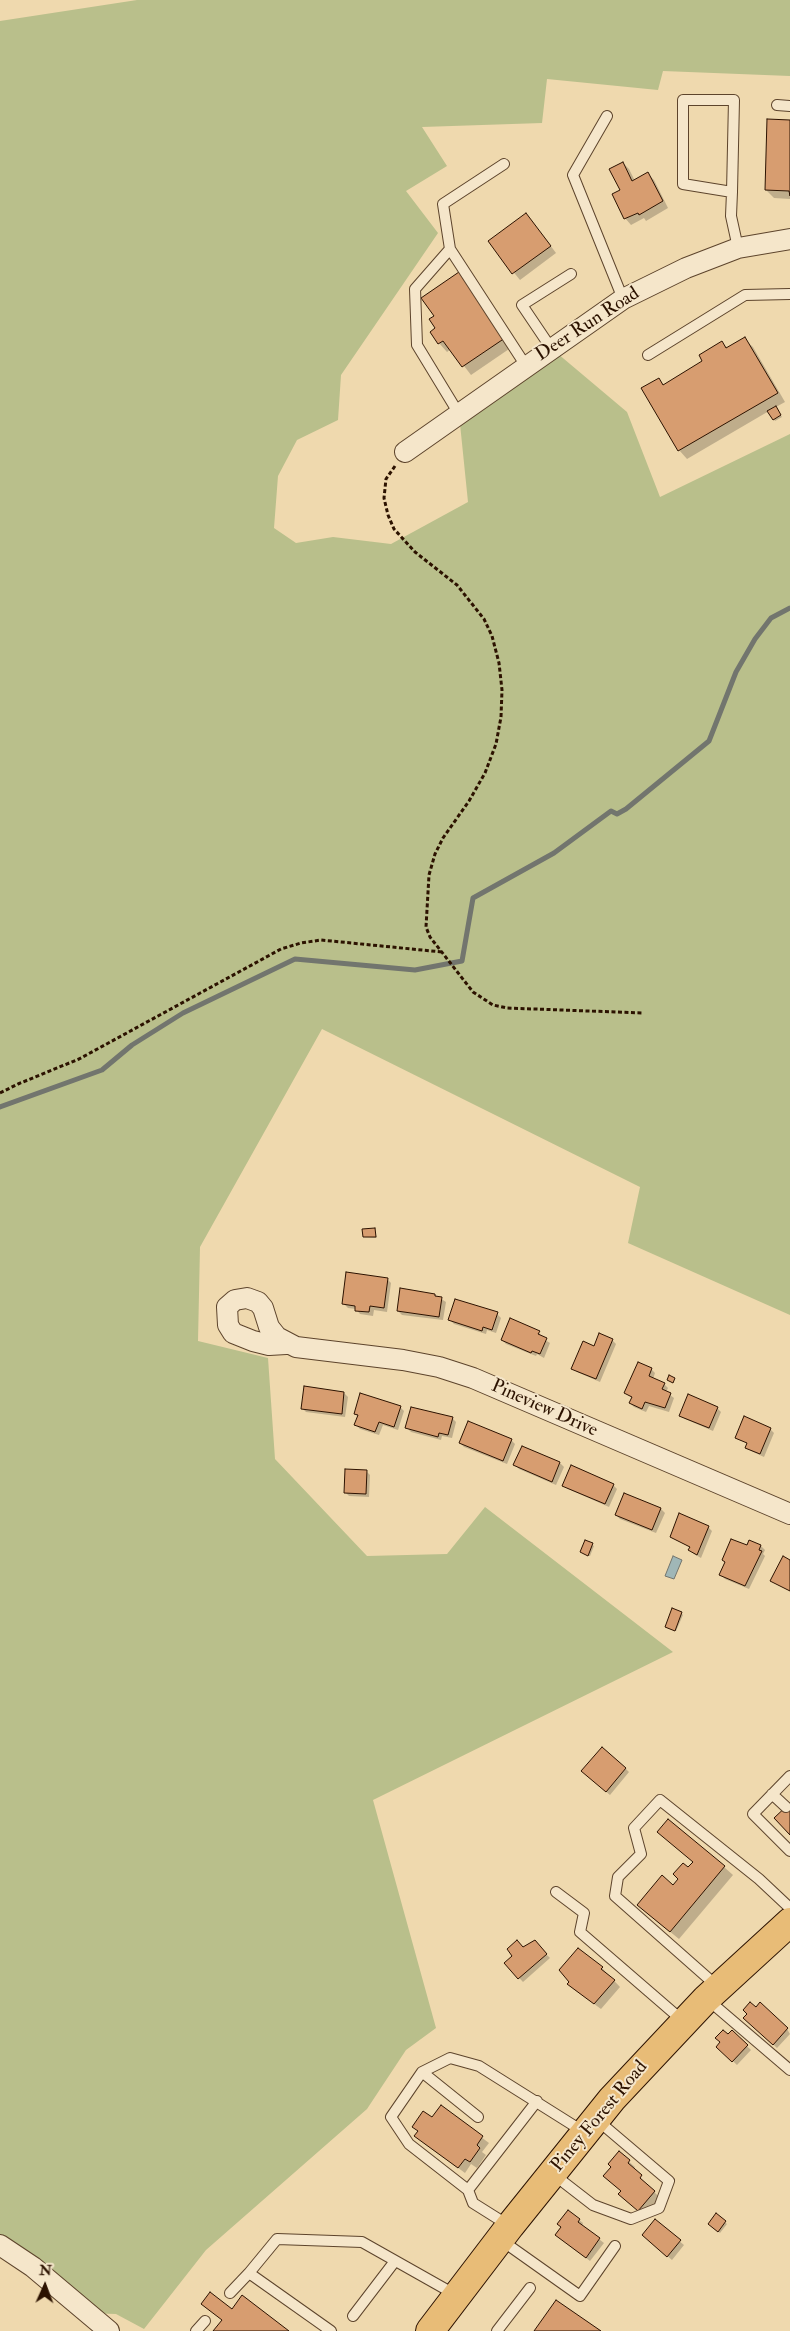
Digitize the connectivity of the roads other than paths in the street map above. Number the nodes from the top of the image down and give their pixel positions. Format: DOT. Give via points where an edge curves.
graph roads {
  1 [pos="778,105"];
  2 [pos="790,106"];
  3 [pos="607,116"];
  4 [pos="504,164"];
  5 [pos="732,192"];
  6 [pos="790,239"];
  7 [pos="738,248"];
  8 [pos="450,249"];
  9 [pos="570,274"];
  10 [pos="790,294"];
  11 [pos="623,299"];
  12 [pos="551,348"];
  13 [pos="648,355"];
  14 [pos="526,366"];
  15 [pos="459,414"];
  16 [pos="405,452"];
  17 [pos="286,1344"];
  18 [pos="790,1514"];
  19 [pos="790,1776"];
  20 [pos="772,1794"];
  21 [pos="786,1807"];
  22 [pos="790,1851"];
  23 [pos="556,1892"];
  24 [pos="787,1926"];
  25 [pos="712,1993"];
  26 [pos="684,2022"];
  27 [pos="790,2070"];
  28 [pos="422,2072"];
  29 [pos="537,2101"];
  30 [pos="478,2116"];
  31 [pos="591,2126"];
  32 [pos="552,2173"];
  33 [pos="468,2190"];
  34 [pos="505,2233"];
  35 [pos="0,2245"];
  36 [pos="615,2246"];
  37 [pos="395,2261"];
  38 [pos="249,2274"];
  39 [pos="530,2288"];
  40 [pos="230,2293"];
  41 [pos="456,2295"];
  42 [pos="353,2316"];
  43 [pos="205,2321"];
  44 [pos="109,2331"];
  45 [pos="196,2331"];
  46 [pos="331,2331"];
  47 [pos="430,2331"];
  48 [pos="497,2331"];
  1 -- 2 [label="lane"];
  3 -- 11 [label="lane" via="573,174"];
  4 -- 8 [label="lane" via="443,204"];
  5 -- 5 [label="lane" via="734,100 683,100 683,184"];
  5 -- 7 [label="lane" via="731,216"];
  6 -- 7 [label="street, Deer Run Road"];
  7 -- 11 [label="street, Deer Run Road" via="686,268"];
  8 -- 14 [label="lane"];
  8 -- 15 [label="lane" via="415,289 417,345"];
  9 -- 12 [label="lane" via="522,305"];
  10 -- 13 [label="lane" via="745,295"];
  11 -- 12 [label="street, Deer Run Road"];
  12 -- 14 [label="street, Deer Run Road"];
  14 -- 15 [label="street, Deer Run Road"];
  15 -- 16 [label="street, Deer Run Road"];
  17 -- 18 [label="street, Pineview Drive" via="403,1360 473,1378"];
  19 -- 20 [label="lane"];
  20 -- 21 [label="lane"];
  20 -- 22 [label="lane" via="753,1814"];
  23 -- 26 [label="lane" via="584,1913 580,1932"];
  24 -- 25 [label="main road, Piney Forest Road"];
  24 -- 25 [label="lane" via="759,1879 660,1800 634,1828 641,1854 618,1877 615,1896"];
  25 -- 26 [label="main road, Piney Forest Road"];
  25 -- 27 [label="lane"];
  26 -- 31 [label="main road, Piney Forest Road"];
  28 -- 29 [label="lane" via="450,2058 479,2066"];
  28 -- 30 [label="lane"];
  28 -- 33 [label="lane" via="391,2117 409,2144"];
  29 -- 31 [label="lane"];
  29 -- 33 [label="lane"];
  31 -- 32 [label="main road, Piney Forest Road"];
  31 -- 32 [label="lane" via="669,2182 659,2208 631,2219 593,2205"];
  32 -- 34 [label="main road, Piney Forest Road"];
  33 -- 34 [label="lane" via="474,2202"];
  34 -- 36 [label="lane" via="580,2296"];
  34 -- 41 [label="main road, Piney Forest Road"];
  35 -- 44 [label="street" via="33,2267"];
  37 -- 38 [label="lane" via="362,2242 277,2239"];
  37 -- 41 [label="lane"];
  37 -- 42 [label="lane"];
  38 -- 40 [label="lane"];
  38 -- 46 [label="lane"];
  39 -- 48 [label="lane"];
  41 -- 47 [label="main road, Piney Forest Road"];
  43 -- 45 [label="lane"];
}
